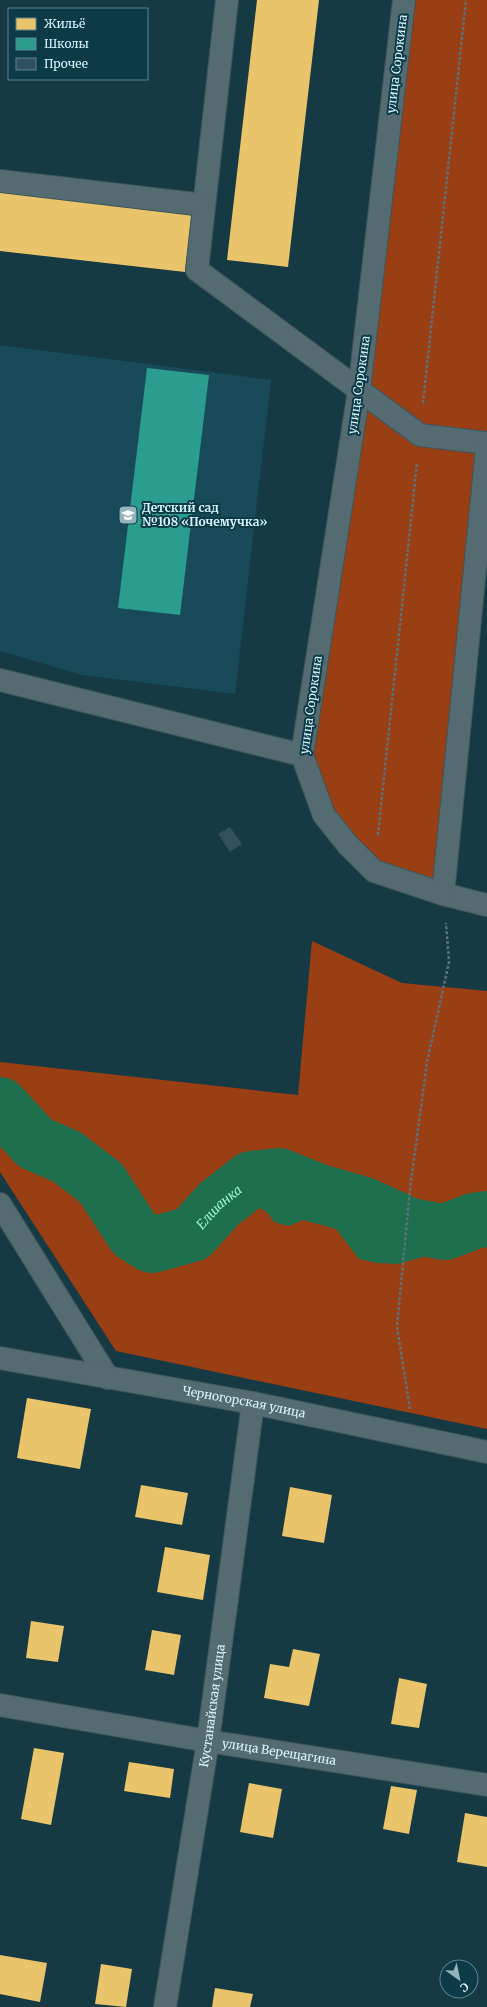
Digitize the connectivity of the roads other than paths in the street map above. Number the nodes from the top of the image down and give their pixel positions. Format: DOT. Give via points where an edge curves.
graph roads {
  1 [pos="227,0"];
  2 [pos="404,0"];
  3 [pos="0,181"];
  4 [pos="204,205"];
  5 [pos="359,391"];
  6 [pos="487,443"];
  7 [pos="486,459"];
  8 [pos="0,680"];
  9 [pos="302,755"];
  10 [pos="443,894"];
  11 [pos="487,905"];
  12 [pos="0,1204"];
  13 [pos="0,1358"];
  14 [pos="108,1378"];
  15 [pos="253,1403"];
  16 [pos="487,1452"];
  17 [pos="0,1705"];
  18 [pos="208,1741"];
  19 [pos="487,1785"];
  20 [pos="165,2007"];
  1 -- 4 [label="street"];
  2 -- 5 [label="street, улица Сорокина"];
  3 -- 4 [label="street"];
  4 -- 5 [label="street" via="197,270"];
  5 -- 6 [label="street" via="420,435"];
  5 -- 9 [label="street, улица Сорокина"];
  7 -- 10 [label="street"];
  8 -- 9 [label="street"];
  9 -- 10 [label="street, улица Сорокина" via="324,815 347,844 374,871"];
  10 -- 11 [label="street, улица Сорокина"];
  12 -- 14 [label="street"];
  13 -- 14 [label="street, Черногорская улица"];
  14 -- 15 [label="street, Черногорская улица"];
  15 -- 16 [label="street, Черногорская улица"];
  15 -- 18 [label="street, Кустанайская улица"];
  17 -- 18 [label="street, улица Верещагина"];
  18 -- 19 [label="street, улица Верещагина"];
  18 -- 20 [label="street, Кустанайская улица"];
}
